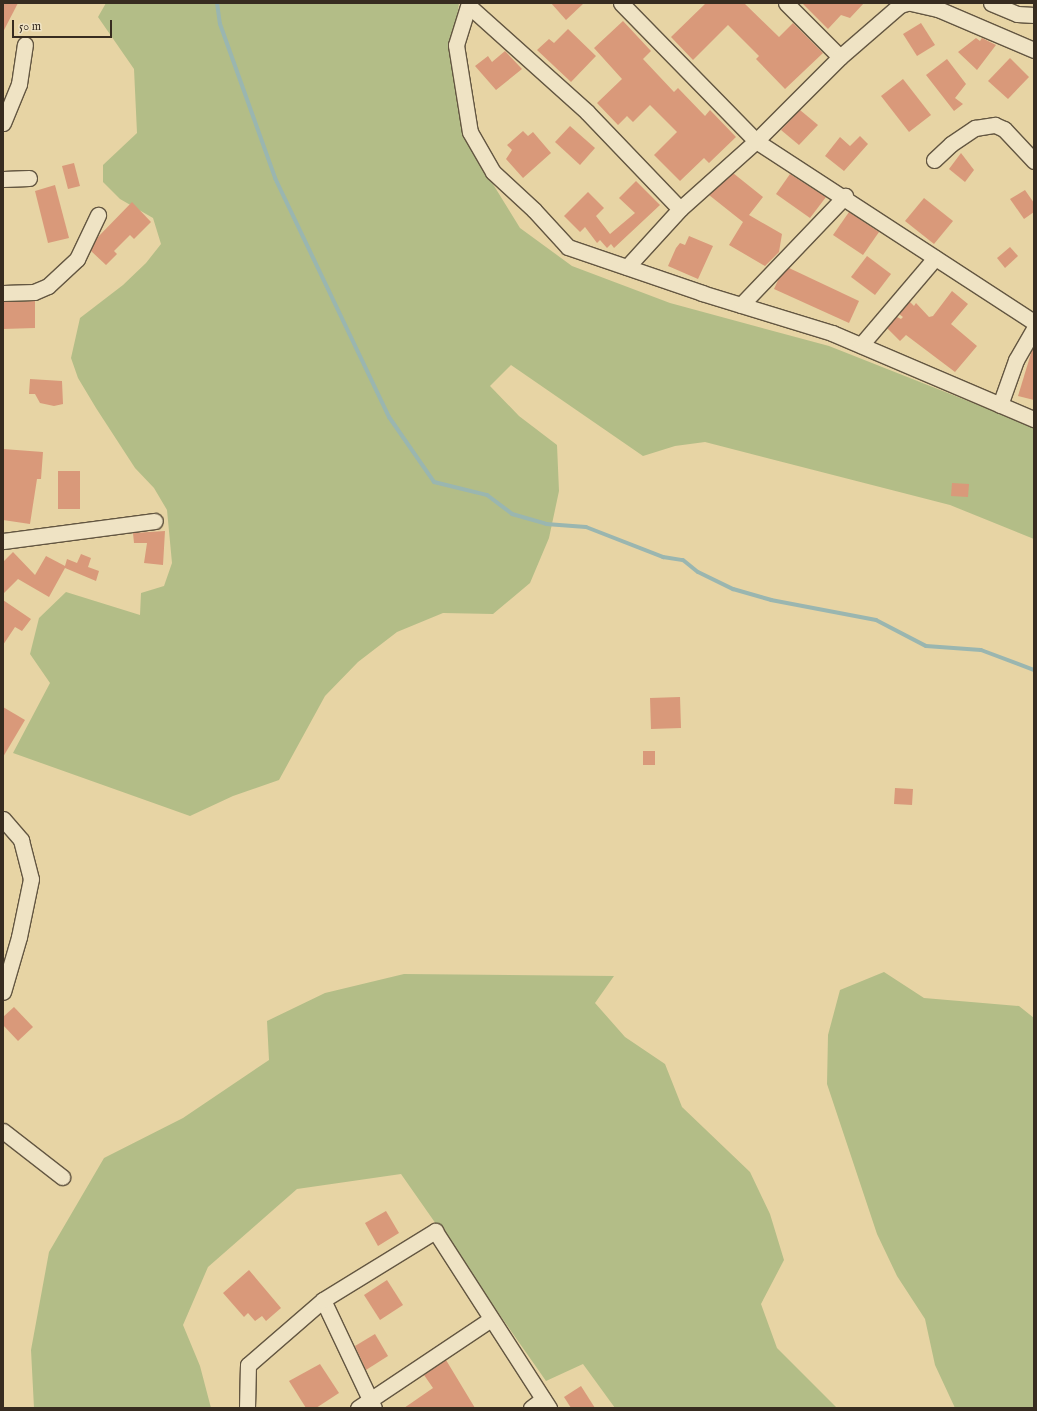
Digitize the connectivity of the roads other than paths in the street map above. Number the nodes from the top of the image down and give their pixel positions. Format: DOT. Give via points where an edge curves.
graph roads {
  1 [pos="621,3"];
  2 [pos="786,3"];
  3 [pos="907,3"];
  4 [pos="912,3"];
  5 [pos="990,3"];
  6 [pos="469,4"];
  7 [pos="1034,15"];
  8 [pos="25,44"];
  9 [pos="1034,50"];
  10 [pos="840,57"];
  11 [pos="3,123"];
  12 [pos="756,141"];
  13 [pos="934,160"];
  14 [pos="1034,161"];
  15 [pos="29,178"];
  16 [pos="3,179"];
  17 [pos="845,196"];
  18 [pos="680,209"];
  19 [pos="98,215"];
  20 [pos="935,258"];
  21 [pos="627,267"];
  22 [pos="3,293"];
  23 [pos="741,305"];
  24 [pos="1034,322"];
  25 [pos="1034,329"];
  26 [pos="861,345"];
  27 [pos="1000,405"];
  28 [pos="1034,419"];
  29 [pos="155,521"];
  30 [pos="3,541"];
  31 [pos="3,819"];
  32 [pos="3,992"];
  33 [pos="3,1131"];
  34 [pos="62,1177"];
  35 [pos="323,1300"];
  36 [pos="491,1319"];
  37 [pos="546,1404"];
  38 [pos="367,1406"];
  39 [pos="247,1408"];
  40 [pos="531,1408"];
  1 -- 12 [label="street"];
  2 -- 10 [label="street"];
  3 -- 10 [label="street" via="900,5"];
  4 -- 9 [label="street" via="938,9"];
  5 -- 7 [label="street" via="1016,14"];
  6 -- 18 [label="street" via="587,112"];
  6 -- 21 [label="street" via="456,45 470,132 493,172 568,247"];
  8 -- 11 [label="street" via="19,84"];
  10 -- 12 [label="street"];
  12 -- 17 [label="street"];
  12 -- 18 [label="street"];
  13 -- 14 [label="street" via="950,144 975,128 995,125 1004,129"];
  15 -- 16 [label="street"];
  17 -- 20 [label="street"];
  17 -- 23 [label="street"];
  18 -- 21 [label="street"];
  19 -- 22 [label="street" via="77,259 48,286 34,292"];
  20 -- 24 [label="street"];
  20 -- 26 [label="street"];
  21 -- 23 [label="street"];
  23 -- 26 [label="street" via="806,324"];
  25 -- 27 [label="street" via="1016,360"];
  26 -- 27 [label="street"];
  27 -- 28 [label="street"];
  29 -- 30 [label="street"];
  31 -- 32 [label="street" via="21,840 31,879 21,930"];
  33 -- 34 [label="street"];
  35 -- 36 [label="street" via="435,1231"];
  35 -- 38 [label="street"];
  35 -- 39 [label="street" via="248,1366"];
  36 -- 37 [label="street"];
  36 -- 38 [label="street"];
  37 -- 40 [label="street"];
}
